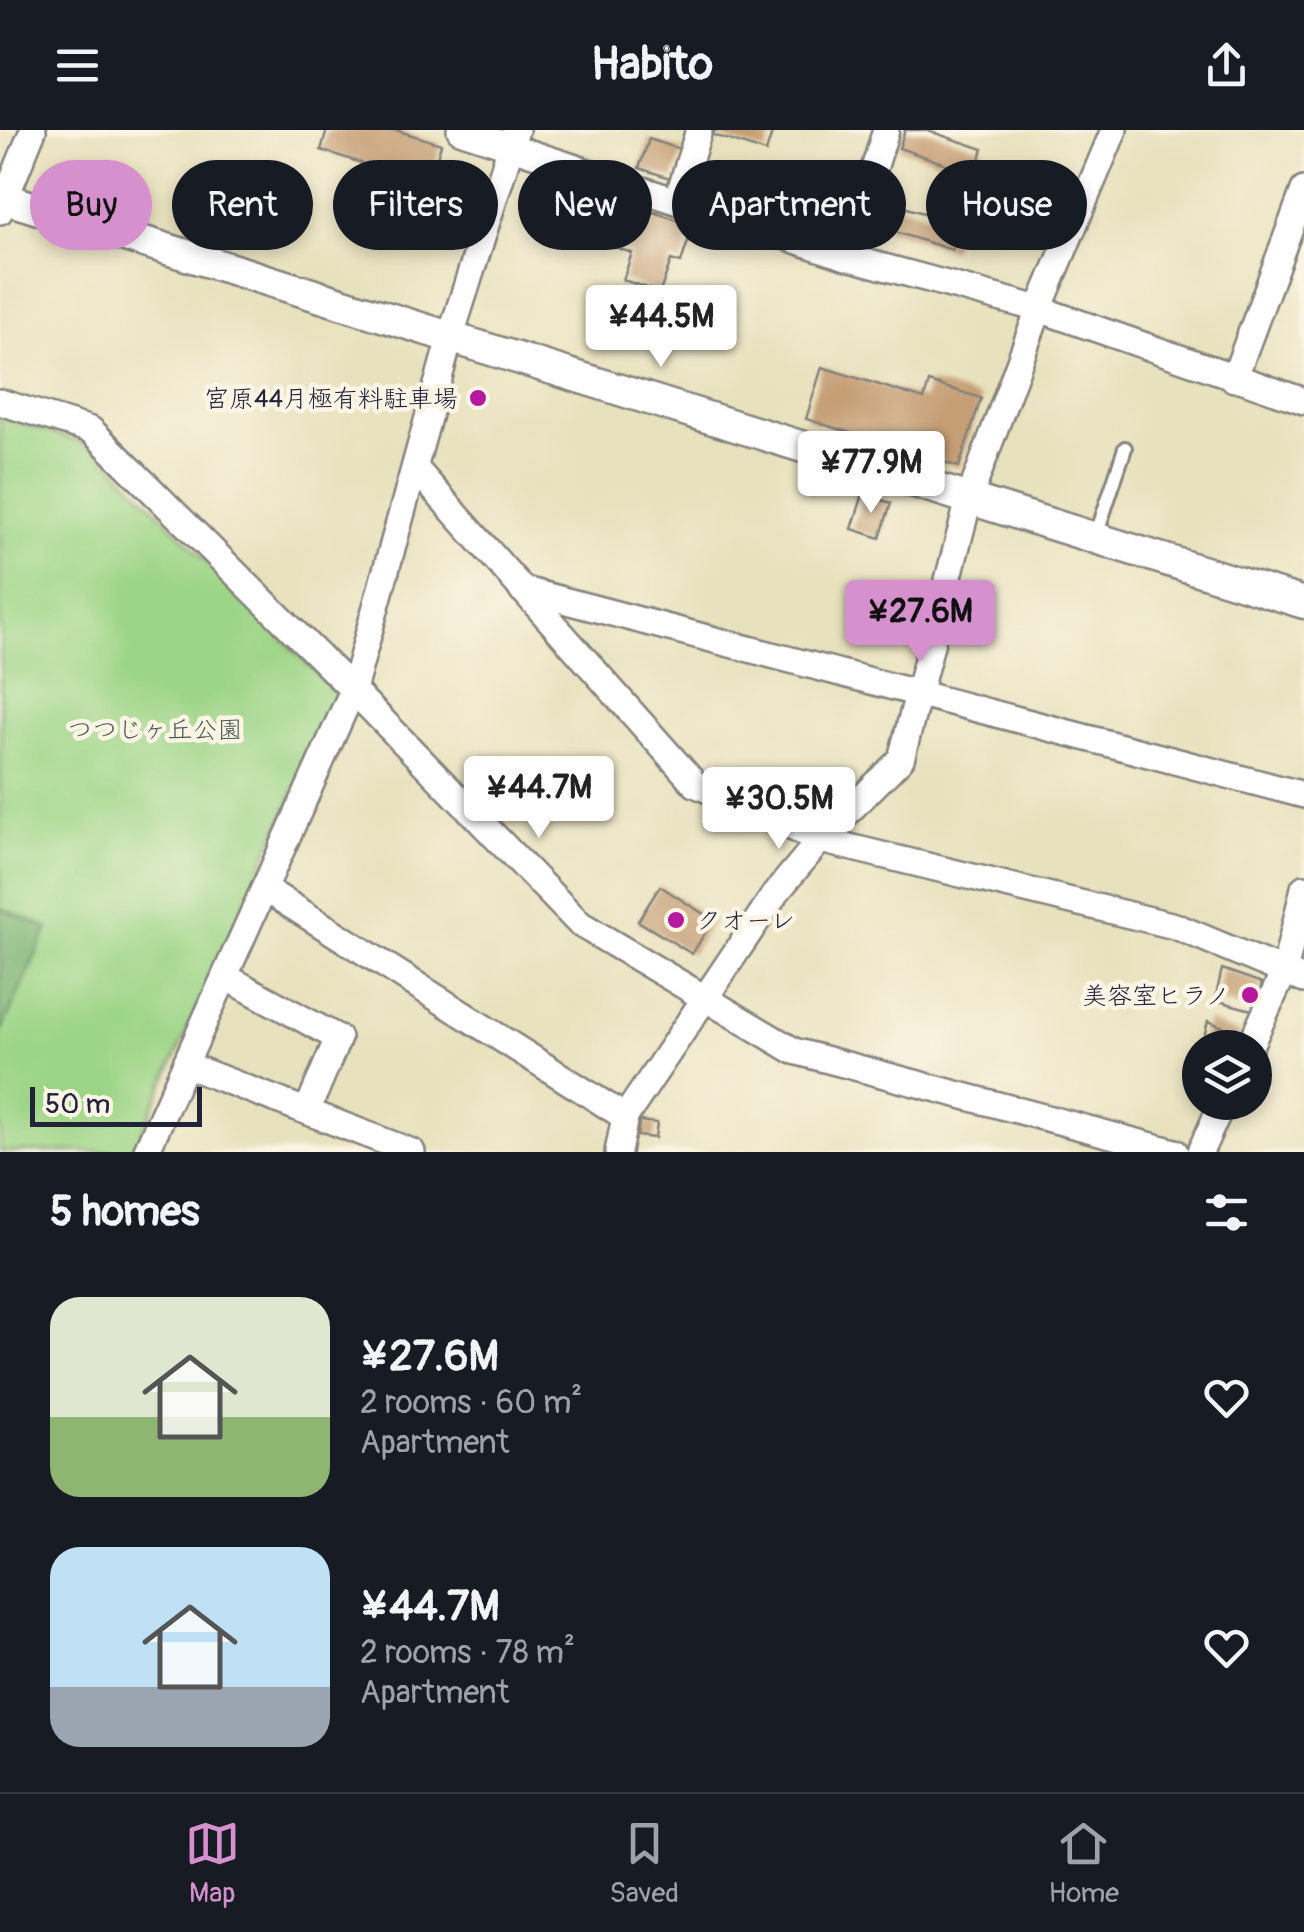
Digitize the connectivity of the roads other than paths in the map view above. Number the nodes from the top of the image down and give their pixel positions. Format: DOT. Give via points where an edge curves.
graph roads {
  1 [pos="33,130"];
  2 [pos="460,130"];
  3 [pos="699,130"];
  4 [pos="886,130"];
  5 [pos="1114,130"];
  6 [pos="514,138"];
  7 [pos="690,160"];
  8 [pos="1304,190"];
  9 [pos="672,199"];
  10 [pos="2,202"];
  11 [pos="826,250"];
  12 [pos="847,257"];
  13 [pos="1038,309"];
  14 [pos="450,338"];
  15 [pos="1234,379"];
  16 [pos="0,402"];
  17 [pos="1304,402"];
  18 [pos="1125,448"];
  19 [pos="414,468"];
  20 [pos="970,496"];
  21 [pos="1096,537"];
  22 [pos="521,589"];
  23 [pos="1304,603"];
  24 [pos="353,690"];
  25 [pos="918,693"];
  26 [pos="1304,796"];
  27 [pos="820,840"];
  28 [pos="1304,888"];
  29 [pos="264,889"];
  30 [pos="1294,976"];
  31 [pos="226,977"];
  32 [pos="705,996"];
  33 [pos="1260,1030"];
  34 [pos="186,1064"];
  35 [pos="306,1111"];
  36 [pos="624,1116"];
  37 [pos="1215,1120"];
  38 [pos="146,1152"];
  39 [pos="412,1152"];
  40 [pos="618,1152"];
  41 [pos="1175,1152"];
  42 [pos="1200,1152"];
  1 -- 10 [label="street"];
  2 -- 6 [label="street"];
  3 -- 7 [label="street"];
  4 -- 12 [label="street"];
  5 -- 13 [label="street"];
  6 -- 9 [label="street"];
  6 -- 14 [label="street"];
  8 -- 15 [label="street"];
  10 -- 14 [label="street"];
  11 -- 12 [label="street"];
  12 -- 13 [label="street"];
  13 -- 15 [label="street"];
  13 -- 20 [label="street"];
  14 -- 19 [label="street"];
  14 -- 20 [label="street"];
  15 -- 17 [label="street"];
  16 -- 24 [label="street" via="91,430"];
  18 -- 21 [label="lane"];
  19 -- 22 [label="street"];
  19 -- 24 [label="street"];
  20 -- 21 [label="street"];
  20 -- 25 [label="street"];
  21 -- 23 [label="street"];
  22 -- 25 [label="street"];
  22 -- 27 [label="street" via="695,784"];
  24 -- 29 [label="street"];
  24 -- 32 [label="street" via="580,924"];
  25 -- 26 [label="street"];
  25 -- 27 [label="street" via="900,759"];
  27 -- 30 [label="street" via="1176,926"];
  27 -- 32 [label="street"];
  28 -- 30 [label="street"];
  29 -- 31 [label="street"];
  29 -- 36 [label="street"];
  30 -- 33 [label="street"];
  31 -- 34 [label="street"];
  31 -- 35 [label="street" via="338,1038"];
  32 -- 36 [label="street"];
  32 -- 41 [label="street" via="794,1051"];
  34 -- 35 [label="street"];
  34 -- 38 [label="street"];
  35 -- 39 [label="street"];
  36 -- 40 [label="street"];
  37 -- 42 [label="street"];
}
